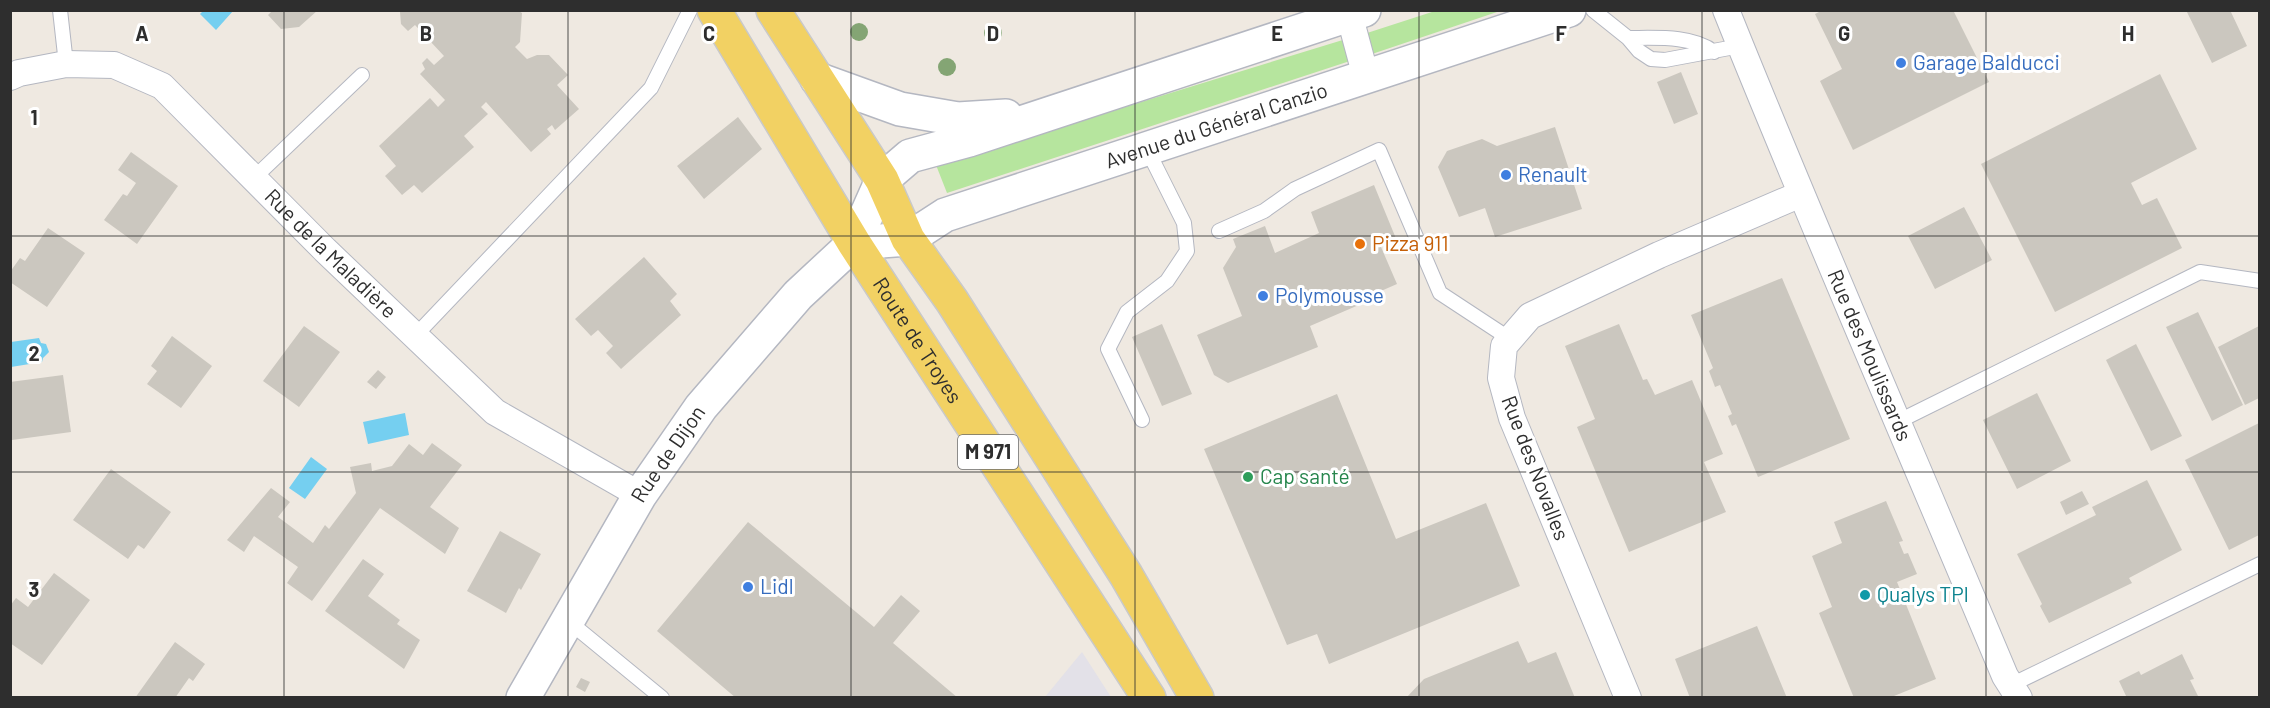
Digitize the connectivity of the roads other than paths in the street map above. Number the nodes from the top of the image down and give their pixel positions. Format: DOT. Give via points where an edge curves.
graph roads {
  1 [pos="60,10"];
  2 [pos="690,10"];
  3 [pos="714,10"];
  4 [pos="773,10"];
  5 [pos="1569,10"];
  6 [pos="1593,10"];
  7 [pos="1726,10"];
  8 [pos="1353,12"];
  9 [pos="1628,38"];
  10 [pos="1740,46"];
  11 [pos="1714,52"];
  12 [pos="66,64"];
  13 [pos="362,75"];
  14 [pos="10,77"];
  15 [pos="1366,77"];
  16 [pos="817,79"];
  17 [pos="1050,112"];
  18 [pos="1147,149"];
  19 [pos="254,178"];
  20 [pos="882,180"];
  21 [pos="1801,194"];
  22 [pos="1219,231"];
  23 [pos="861,238"];
  24 [pos="908,239"];
  25 [pos="2259,281"];
  26 [pos="416,336"];
  27 [pos="1510,339"];
  28 [pos="1142,420"];
  29 [pos="1899,421"];
  30 [pos="640,495"];
  31 [pos="2259,564"];
  32 [pos="567,620"];
  33 [pos="2015,691"];
  34 [pos="523,698"];
  35 [pos="662,698"];
  36 [pos="1149,698"];
  37 [pos="1197,698"];
  38 [pos="1628,698"];
  1 -- 12 [label="lane"];
  2 -- 26 [label="lane" via="651,87"];
  3 -- 23 [label="main road, Route de Troyes / M 971"];
  4 -- 16 [label="main road, M 971"];
  5 -- 15 [label="street, Avenue du Général Canzio"];
  6 -- 9 [label="lane"];
  7 -- 10 [label="street, Rue des Moulissards"];
  8 -- 15 [label="street"];
  8 -- 17 [label="street"];
  9 -- 11 [label="lane" via="1679,40 1707,46"];
  9 -- 11 [label="lane" via="1651,59"];
  10 -- 11 [label="lane"];
  10 -- 21 [label="street, Rue des Moulissards"];
  12 -- 14 [label="street, Rue de la Maladière"];
  12 -- 19 [label="street, Rue de la Maladière" via="114,65 162,86"];
  13 -- 19 [label="lane"];
  15 -- 18 [label="street, Avenue du Général Canzio"];
  16 -- 17 [label="street" via="900,109 958,118"];
  16 -- 20 [label="main road, M 971"];
  17 -- 20 [label="street" via="910,156"];
  18 -- 24 [label="street, Avenue du Général Canzio" via="945,215"];
  18 -- 28 [label="lane" via="1184,223 1187,251 1167,281 1127,312 1108,349"];
  19 -- 26 [label="street, Rue de la Maladière"];
  20 -- 23 [label="street"];
  20 -- 24 [label="main road, M 971"];
  21 -- 27 [label="street, Rue des Novalles" via="1530,316"];
  21 -- 29 [label="street, Rue des Moulissards"];
  22 -- 27 [label="lane" via="1264,211 1295,189 1379,150 1440,293"];
  23 -- 24 [label="street, Avenue du Général Canzio"];
  23 -- 30 [label="street, Rue de Dijon" via="798,295 701,407"];
  23 -- 36 [label="main road, Route de Troyes / M 971"];
  24 -- 37 [label="main road, M 971" via="952,301 1119,566"];
  25 -- 29 [label="lane" via="2200,272"];
  26 -- 30 [label="street, Rue de la Maladière" via="495,412"];
  27 -- 38 [label="street, Rue des Novalles" via="1504,346 1501,378 1512,418"];
  29 -- 33 [label="street, Rue des Moulissards" via="2005,676"];
  30 -- 32 [label="street, Rue de Dijon"];
  31 -- 33 [label="lane"];
  32 -- 34 [label="street, Rue de Dijon"];
  32 -- 35 [label="lane"];
}
